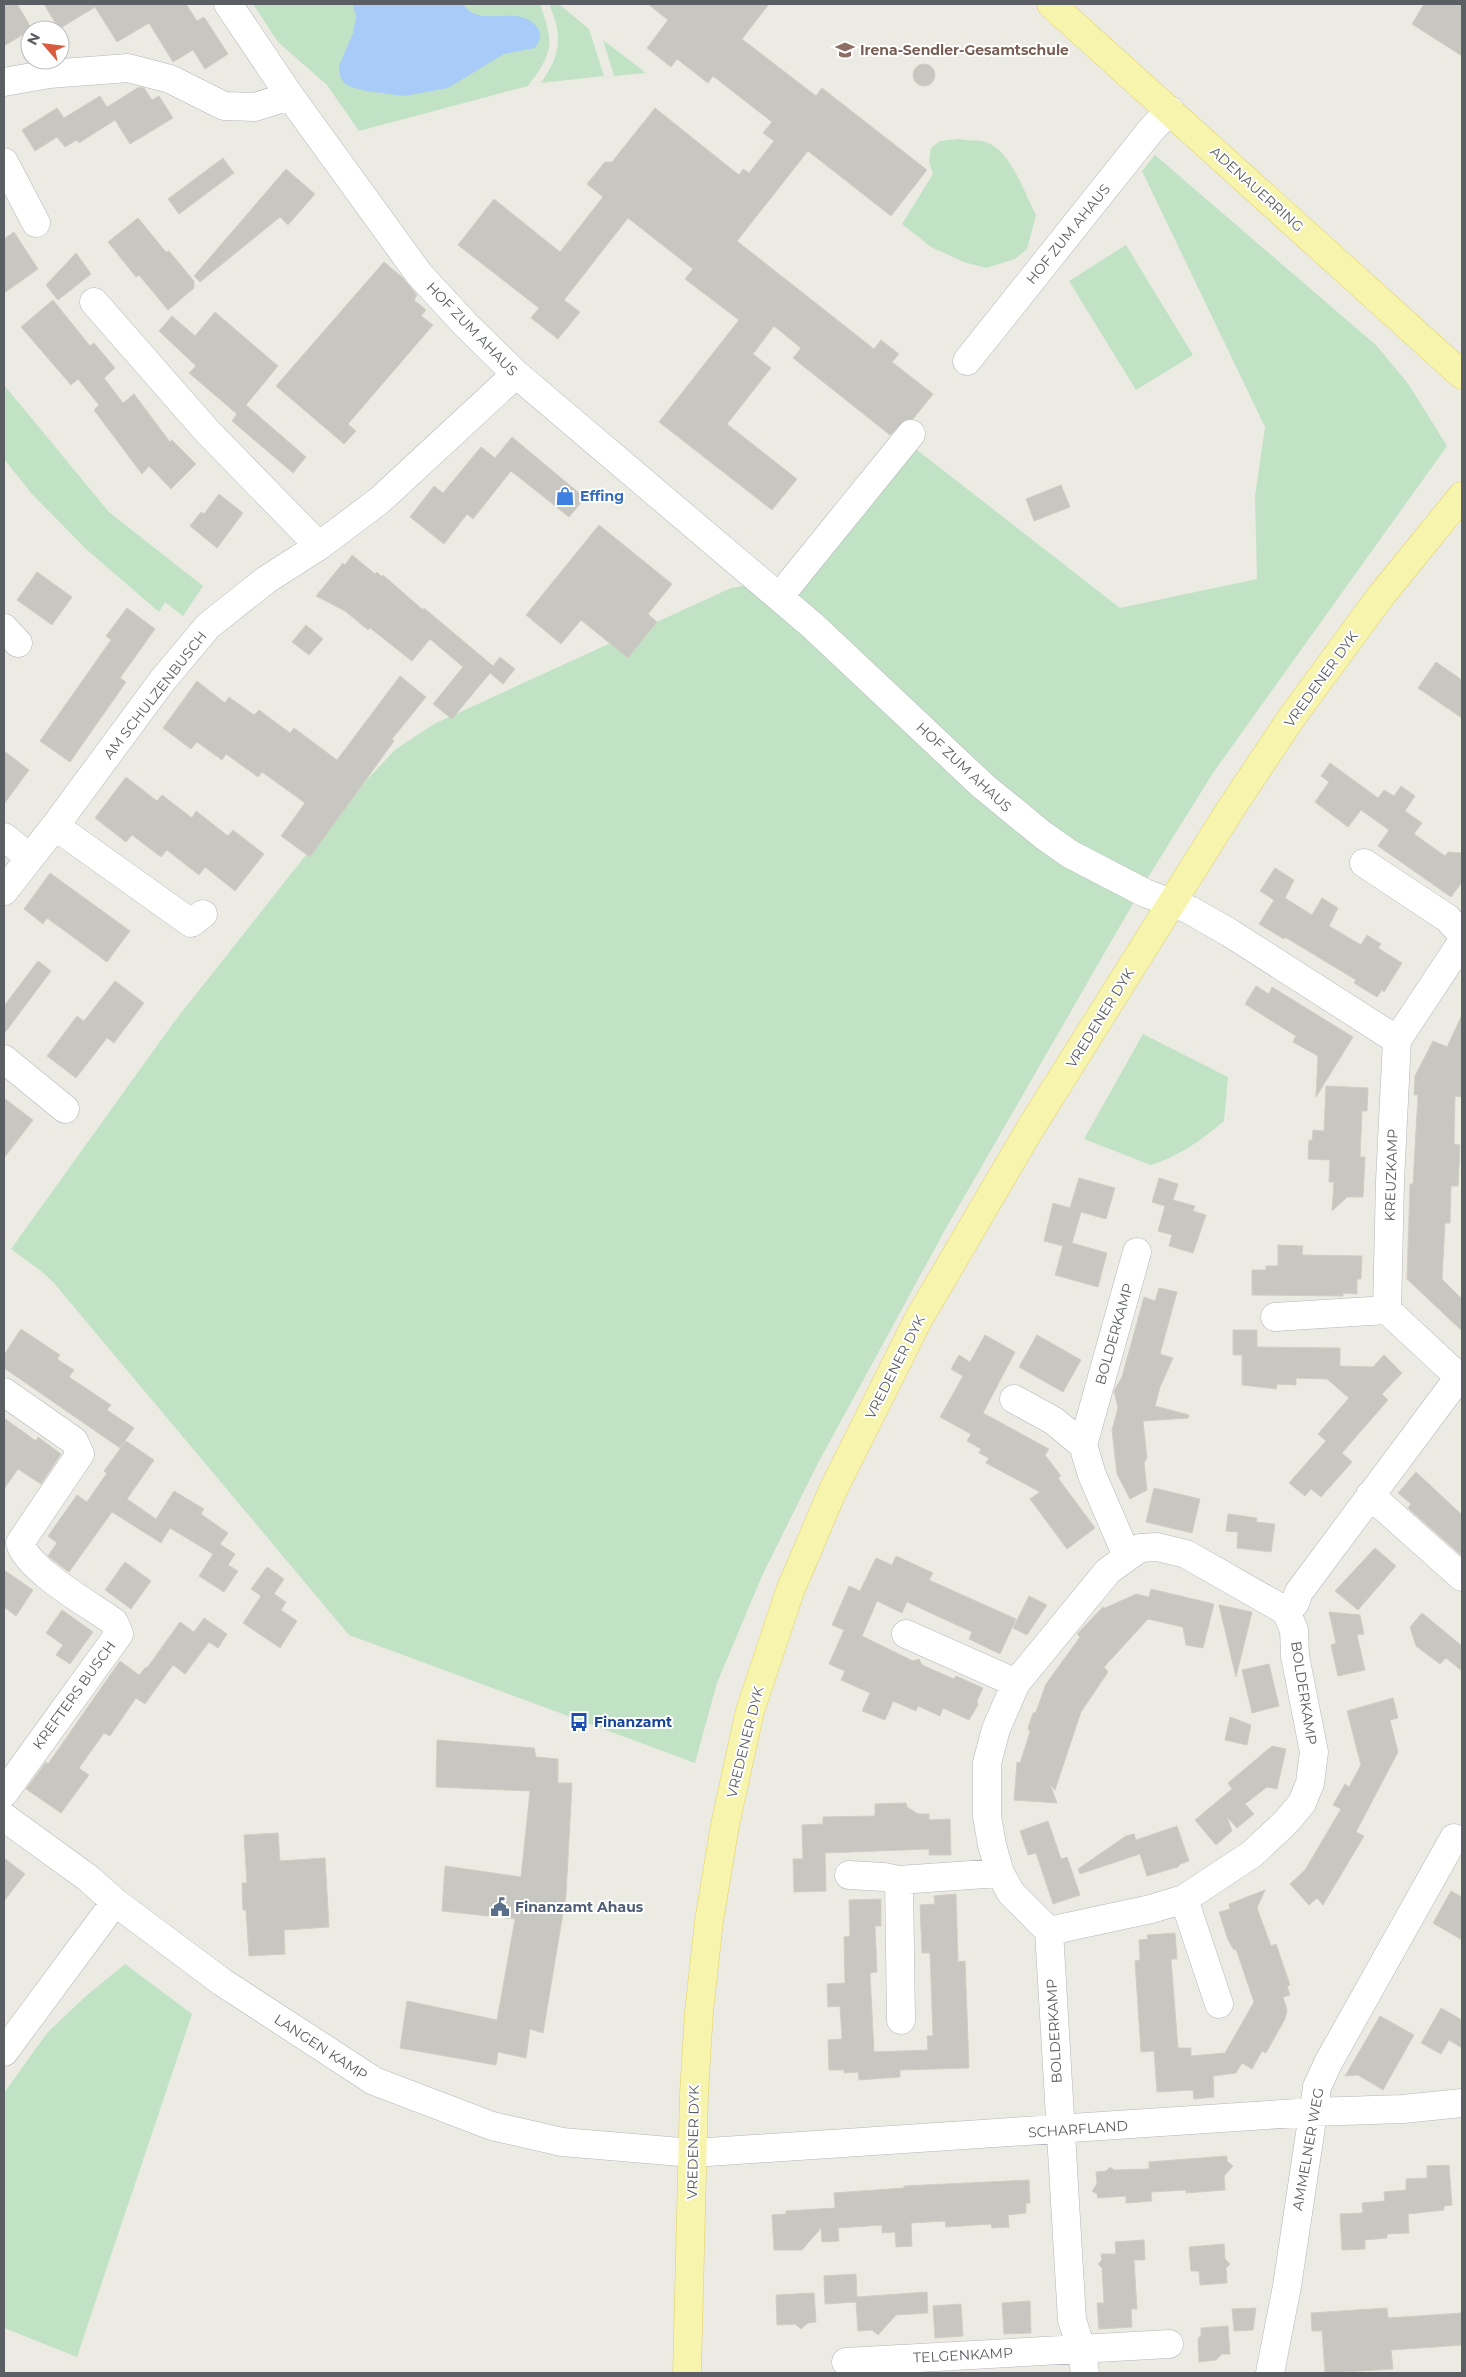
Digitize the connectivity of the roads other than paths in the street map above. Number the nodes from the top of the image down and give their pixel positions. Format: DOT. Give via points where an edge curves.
graph roads {
  1 [pos="228,4"];
  2 [pos="1051,4"];
  3 [pos="4,82"];
  4 [pos="290,96"];
  5 [pos="1170,110"];
  6 [pos="4,162"];
  7 [pos="36,223"];
  8 [pos="94,302"];
  9 [pos="967,361"];
  10 [pos="516,374"];
  11 [pos="1462,375"];
  12 [pos="911,434"];
  13 [pos="1462,496"];
  14 [pos="320,546"];
  15 [pos="779,597"];
  16 [pos="55,826"];
  17 [pos="4,837"];
  18 [pos="30,858"];
  19 [pos="1364,863"];
  20 [pos="4,891"];
  21 [pos="1172,903"];
  22 [pos="203,914"];
  23 [pos="1462,934"];
  24 [pos="1462,942"];
  25 [pos="1397,1040"];
  26 [pos="4,1059"];
  27 [pos="65,1109"];
  28 [pos="1137,1252"];
  29 [pos="1387,1310"];
  30 [pos="1275,1317"];
  31 [pos="1461,1377"];
  32 [pos="4,1392"];
  33 [pos="1014,1399"];
  34 [pos="1083,1445"];
  35 [pos="1370,1495"];
  36 [pos="1127,1556"];
  37 [pos="1462,1577"];
  38 [pos="1293,1602"];
  39 [pos="906,1634"];
  40 [pos="1016,1683"];
  41 [pos="4,1793"];
  42 [pos="4,1817"];
  43 [pos="1454,1838"];
  44 [pos="1000,1873"];
  45 [pos="850,1876"];
  46 [pos="899,1880"];
  47 [pos="1184,1899"];
  48 [pos="116,1902"];
  49 [pos="1049,1931"];
  50 [pos="1219,2004"];
  51 [pos="902,2020"];
  52 [pos="4,2052"];
  53 [pos="1462,2103"];
  54 [pos="1312,2112"];
  55 [pos="1060,2130"];
  56 [pos="693,2153"];
  57 [pos="1169,2344"];
  58 [pos="1083,2361"];
  59 [pos="846,2362"];
  60 [pos="687,2373"];
  61 [pos="1270,2373"];
  1 -- 4 [label="street, HOF ZUM AHAUS"];
  2 -- 5 [label="main road, ADENAUERRING"];
  3 -- 4 [label="street" via="49,74 128,68 170,79 224,106 255,106"];
  4 -- 10 [label="street, HOF ZUM AHAUS" via="419,274"];
  5 -- 9 [label="street, HOF ZUM AHAUS"];
  5 -- 11 [label="main road, ADENAUERRING"];
  6 -- 7 [label="street"];
  8 -- 14 [label="street" via="206,430"];
  10 -- 14 [label="street, AM SCHULZENBUSCH" via="380,500"];
  10 -- 15 [label="street, HOF ZUM AHAUS"];
  12 -- 15 [label="street"];
  13 -- 21 [label="main road, VREDENER DYK" via="1380,597 1292,717"];
  14 -- 16 [label="street, AM SCHULZENBUSCH" via="266,580 208,626 151,696"];
  15 -- 21 [label="street, HOF ZUM AHAUS" via="1015,814 1070,854 1145,893"];
  16 -- 18 [label="street, AM SCHULZENBUSCH"];
  16 -- 22 [label="street" via="191,923"];
  17 -- 18 [label="street"];
  18 -- 20 [label="street, AM SCHULZENBUSCH"];
  19 -- 23 [label="street" via="1447,918"];
  21 -- 25 [label="street" via="1230,933"];
  21 -- 56 [label="main road, VREDENER DYK" via="1030,1129 918,1320 833,1490 790,1590 750,1711 725,1825 709,1921 699,2012"];
  24 -- 25 [label="street"];
  25 -- 29 [label="street, KREUZKAMP"];
  26 -- 27 [label="street"];
  28 -- 34 [label="street, BOLDERKAMP"];
  29 -- 30 [label="street"];
  29 -- 31 [label="street"];
  31 -- 35 [label="street"];
  32 -- 41 [label="street, KREFTERS BUSCH" via="74,1441 80,1454 20,1543 23,1551 35,1566 114,1622 119,1634"];
  33 -- 34 [label="street" via="1054,1421"];
  34 -- 36 [label="street" via="1092,1476"];
  35 -- 37 [label="street"];
  35 -- 38 [label="street"];
  36 -- 38 [label="street" via="1140,1548 1158,1547 1186,1554"];
  36 -- 40 [label="street" via="1108,1571"];
  38 -- 47 [label="street, BOLDERKAMP" via="1295,1656 1314,1752 1310,1783 1302,1803 1259,1848 1218,1879"];
  39 -- 40 [label="street"];
  40 -- 44 [label="street" via="996,1730 987,1763 987,1816"];
  42 -- 48 [label="street, LANGEN KAMP"];
  43 -- 54 [label="street, AMMELNER WEG" via="1328,2063 1317,2087"];
  44 -- 46 [label="street"];
  44 -- 49 [label="street" via="1011,1893"];
  45 -- 46 [label="street"];
  46 -- 51 [label="street"];
  47 -- 49 [label="street, BOLDERKAMP" via="1151,1910"];
  47 -- 50 [label="street"];
  48 -- 52 [label="street"];
  48 -- 56 [label="street, LANGEN KAMP" via="222,1982 374,2082 492,2126 562,2142"];
  49 -- 55 [label="street, BOLDERKAMP"];
  53 -- 54 [label="street, SCHARFLAND" via="1404,2109"];
  54 -- 55 [label="street, SCHARFLAND"];
  54 -- 61 [label="street, AMMELNER WEG"];
  55 -- 56 [label="street, SCHARFLAND"];
  55 -- 58 [label="street" via="1072,2320"];
  56 -- 60 [label="main road, VREDENER DYK"];
  57 -- 58 [label="street, TELGENKAMP"];
  58 -- 59 [label="street, TELGENKAMP"];
}
